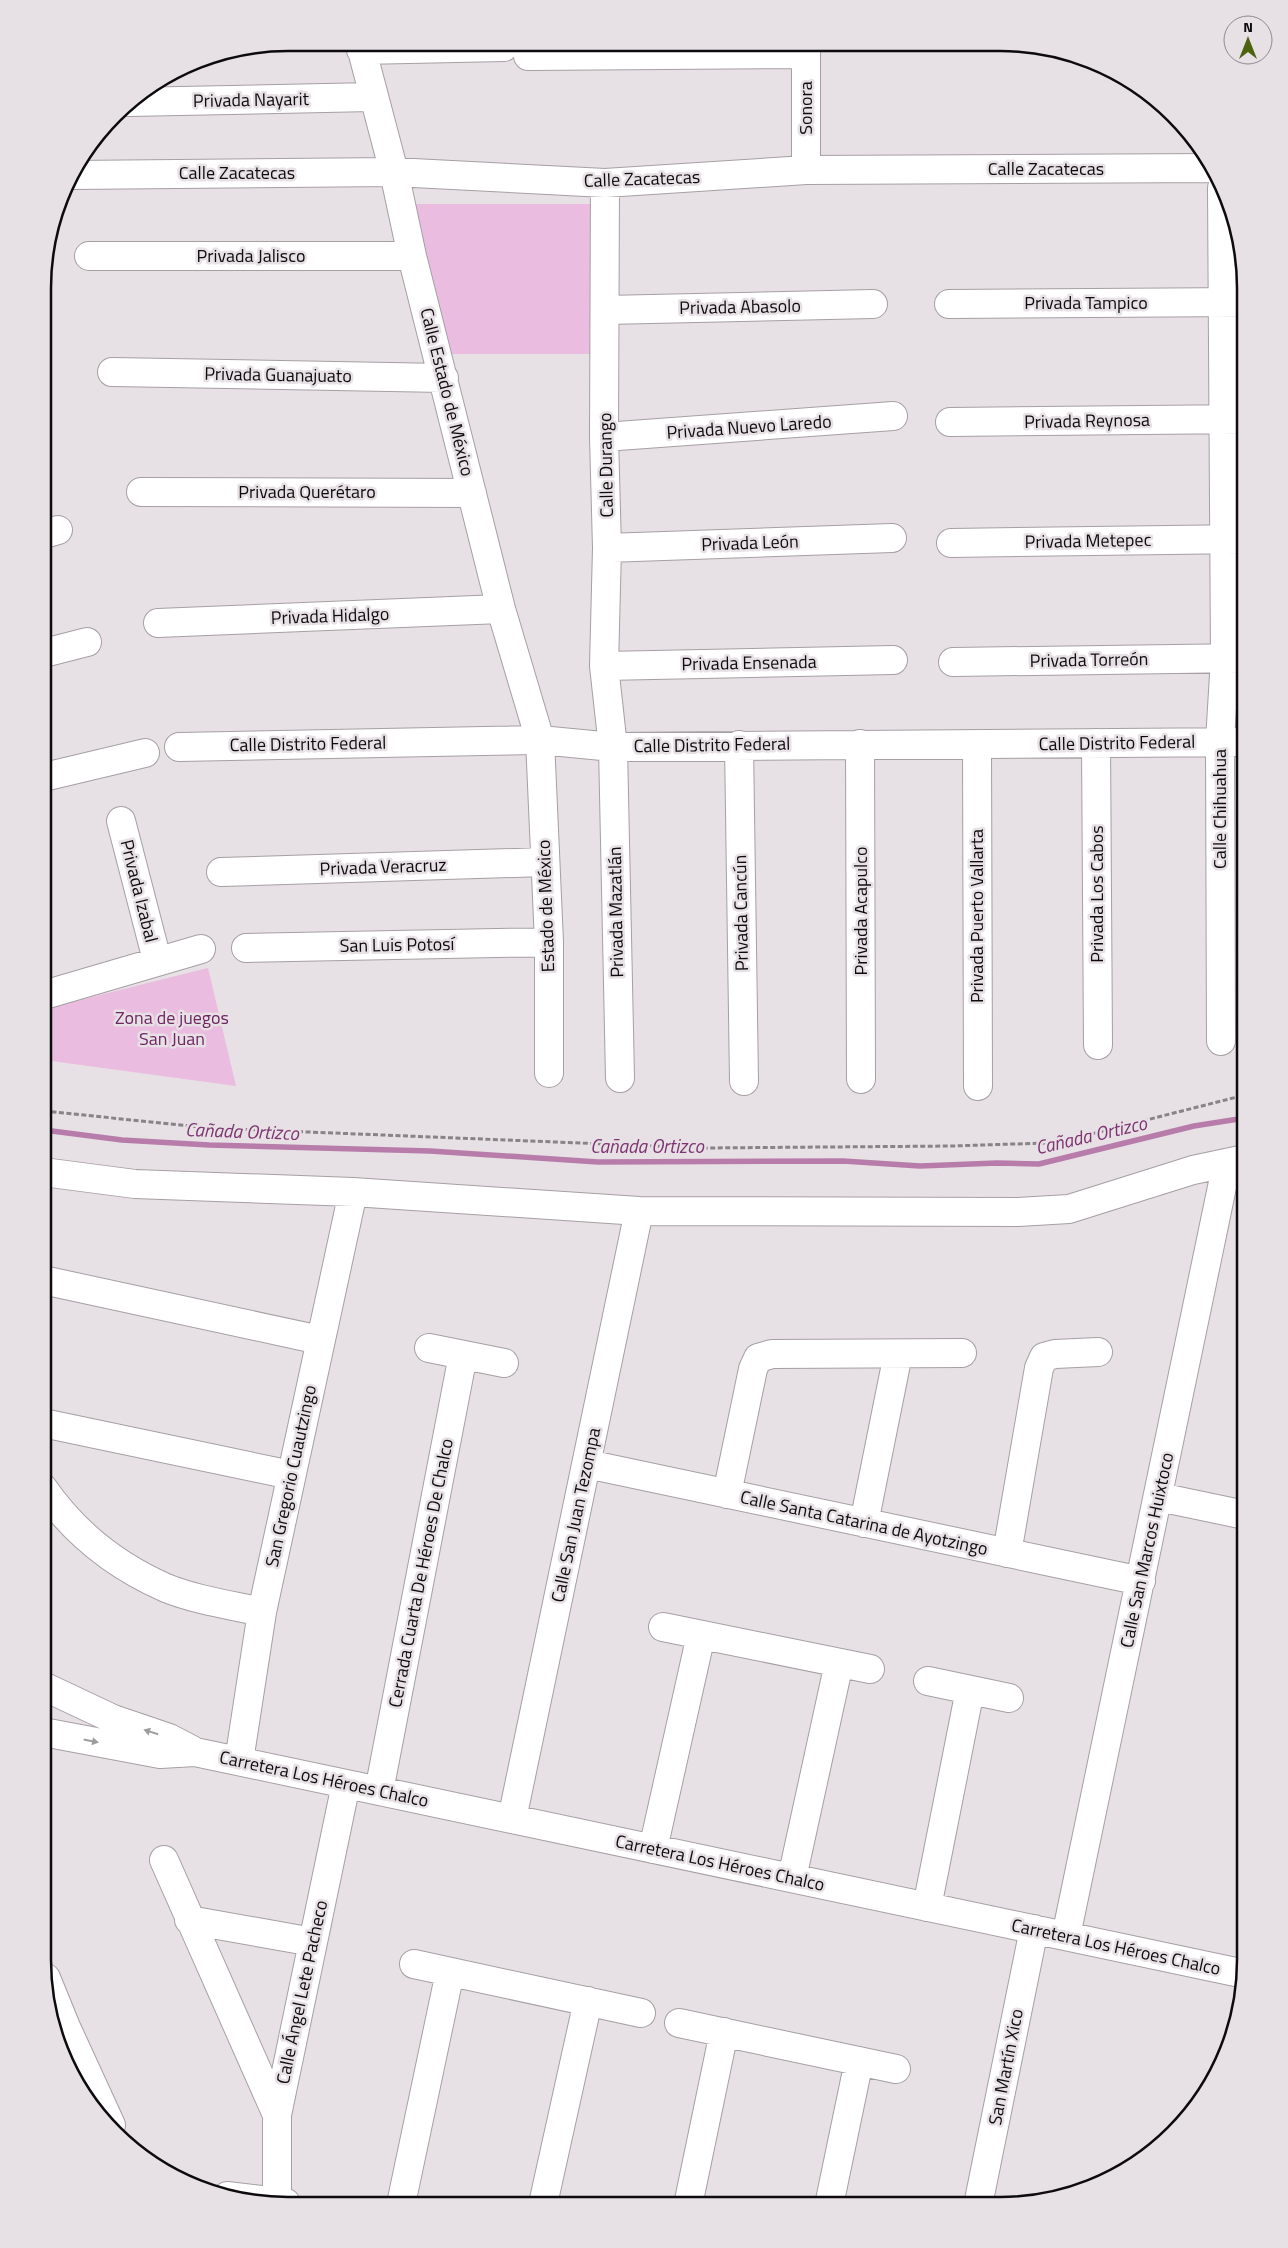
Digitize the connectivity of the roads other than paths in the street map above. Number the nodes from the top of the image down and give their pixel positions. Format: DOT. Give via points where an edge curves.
graph roads {
  1 [pos="361,51"];
  2 [pos="806,51"];
  3 [pos="372,98"];
  4 [pos="142,102"];
  5 [pos="1204,168"];
  6 [pos="806,170"];
  7 [pos="394,172"];
  8 [pos="80,175"];
  9 [pos="605,183"];
  10 [pos="1225,214"];
  11 [pos="89,256"];
  12 [pos="412,256"];
  13 [pos="1234,302"];
  14 [pos="873,304"];
  15 [pos="949,304"];
  16 [pos="606,310"];
  17 [pos="112,372"];
  18 [pos="444,378"];
  19 [pos="893,416"];
  20 [pos="1234,419"];
  21 [pos="950,422"];
  22 [pos="604,437"];
  23 [pos="141,492"];
  24 [pos="472,493"];
  25 [pos="892,538"];
  26 [pos="1235,539"];
  27 [pos="951,543"];
  28 [pos="607,548"];
  29 [pos="501,609"];
  30 [pos="158,623"];
  31 [pos="87,642"];
  32 [pos="51,651"];
  33 [pos="1235,658"];
  34 [pos="893,660"];
  35 [pos="953,662"];
  36 [pos="604,666"];
  37 [pos="540,740"];
  38 [pos="1232,742"];
  39 [pos="1096,743"];
  40 [pos="860,744"];
  41 [pos="739,745"];
  42 [pos="179,746"];
  43 [pos="977,746"];
  44 [pos="612,747"];
  45 [pos="145,752"];
  46 [pos="51,775"];
  47 [pos="121,821"];
  48 [pos="545,862"];
  49 [pos="221,872"];
  50 [pos="549,942"];
  51 [pos="246,948"];
  52 [pos="201,949"];
  53 [pos="156,960"];
  54 [pos="51,991"];
  55 [pos="1222,1041"];
  56 [pos="1098,1045"];
  57 [pos="548,1073"];
  58 [pos="620,1078"];
  59 [pos="861,1079"];
  60 [pos="744,1081"];
  61 [pos="978,1086"];
  62 [pos="1236,1161"];
  63 [pos="51,1173"];
  64 [pos="353,1192"];
  65 [pos="639,1211"];
  66 [pos="51,1282"];
  67 [pos="320,1340"];
  68 [pos="429,1348"];
  69 [pos="1098,1352"];
  70 [pos="962,1353"];
  71 [pos="898,1354"];
  72 [pos="463,1355"];
  73 [pos="504,1363"];
  74 [pos="51,1425"];
  75 [pos="586,1464"];
  76 [pos="291,1475"];
  77 [pos="728,1494"];
  78 [pos="1159,1497"];
  79 [pos="51,1498"];
  80 [pos="1237,1513"];
  81 [pos="864,1522"];
  82 [pos="1007,1553"];
  83 [pos="1141,1580"];
  84 [pos="262,1612"];
  85 [pos="663,1628"];
  86 [pos="700,1635"];
  87 [pos="839,1663"];
  88 [pos="870,1669"];
  89 [pos="928,1681"];
  90 [pos="51,1690"];
  91 [pos="970,1690"];
  92 [pos="1009,1698"];
  93 [pos="51,1734"];
  94 [pos="195,1752"];
  95 [pos="238,1761"];
  96 [pos="346,1784"];
  97 [pos="379,1791"];
  98 [pos="512,1819"];
  99 [pos="653,1849"];
  100 [pos="164,1860"];
  101 [pos="792,1878"];
  102 [pos="927,1907"];
  103 [pos="190,1920"];
  104 [pos="1034,1929"];
  105 [pos="1066,1936"];
  106 [pos="313,1942"];
  107 [pos="414,1964"];
  108 [pos="450,1972"];
  109 [pos="1236,1972"];
  110 [pos="588,2002"];
  111 [pos="641,2013"];
  112 [pos="679,2023"];
  113 [pos="724,2032"];
  114 [pos="67,2045"];
  115 [pos="859,2061"];
  116 [pos="896,2069"];
  117 [pos="96,2098"];
  118 [pos="277,2115"];
  119 [pos="281,2197"];
  120 [pos="402,2197"];
  121 [pos="546,2197"];
  122 [pos="690,2197"];
  123 [pos="831,2197"];
  124 [pos="980,2197"];
  1 -- 3 [label="street, Calle Estado de México"];
  2 -- 6 [label="street, Sonora"];
  3 -- 4 [label="street, Privada Nayarit"];
  3 -- 7 [label="street, Calle Estado de México"];
  5 -- 6 [label="street, Calle Zacatecas"];
  6 -- 9 [label="street, Calle Zacatecas"];
  7 -- 8 [label="street, Calle Zacatecas"];
  7 -- 9 [label="street, Calle Zacatecas"];
  7 -- 12 [label="street, Calle Estado de México"];
  9 -- 16 [label="street, Calle Durango"];
  10 -- 13 [label="street, Calle Chihuahua"];
  11 -- 12 [label="street, Privada Jalisco"];
  12 -- 18 [label="street, Calle Estado de México"];
  13 -- 15 [label="street, Privada Tampico"];
  13 -- 20 [label="street, Calle Chihuahua"];
  14 -- 16 [label="street, Privada Abasolo"];
  16 -- 22 [label="street, Calle Durango"];
  17 -- 18 [label="street, Privada Guanajuato"];
  18 -- 24 [label="street, Calle Estado de México"];
  19 -- 22 [label="street, Privada Nuevo Laredo"];
  20 -- 21 [label="street, Privada Reynosa"];
  20 -- 26 [label="street, Calle Chihuahua"];
  22 -- 28 [label="street, Calle Durango"];
  23 -- 24 [label="street, Privada Querétaro"];
  24 -- 29 [label="street, Calle Estado de México"];
  25 -- 28 [label="street, Privada León"];
  26 -- 27 [label="street, Privada Metepec"];
  26 -- 33 [label="street, Calle Chihuahua"];
  28 -- 36 [label="street, Calle Durango"];
  29 -- 30 [label="street, Privada Hidalgo"];
  29 -- 37 [label="street, Calle Estado de México"];
  31 -- 32 [label="street"];
  33 -- 35 [label="street, Privada Torreón"];
  33 -- 38 [label="street, Calle Chihuahua"];
  34 -- 36 [label="street, Privada Ensenada"];
  36 -- 44 [label="street, Calle Durango"];
  37 -- 42 [label="street, Calle Distrito Federal"];
  37 -- 44 [label="street, Calle Distrito Federal"];
  37 -- 48 [label="street, Estado de México"];
  38 -- 39 [label="street, Calle Distrito Federal"];
  38 -- 55 [label="street, Calle Chihuahua"];
  39 -- 43 [label="street, Calle Distrito Federal"];
  39 -- 56 [label="street, Privada Los Cabos"];
  40 -- 41 [label="street, Calle Distrito Federal"];
  40 -- 43 [label="street, Calle Distrito Federal"];
  40 -- 59 [label="street, Privada Acapulco"];
  41 -- 44 [label="street, Calle Distrito Federal"];
  41 -- 60 [label="street, Privada Cancún"];
  43 -- 61 [label="street, Privada Puerto Vallarta"];
  44 -- 58 [label="street, Privada Mazatlán"];
  45 -- 46 [label="street"];
  47 -- 53 [label="street, Privada Izabal"];
  48 -- 49 [label="street, Privada Veracruz"];
  48 -- 50 [label="street, Estado de México"];
  50 -- 51 [label="street, San Luis Potosí"];
  50 -- 57 [label="street, Estado de México"];
  52 -- 53 [label="street"];
  53 -- 54 [label="street"];
  62 -- 65 [label="street" via="1193,1170 1070,1209 1018,1212"];
  62 -- 78 [label="street, Calle San Marcos Huixtoco"];
  63 -- 64 [label="street" via="135,1184"];
  64 -- 65 [label="street"];
  64 -- 67 [label="street, San Gregorio Cuautzingo"];
  65 -- 75 [label="street, Calle San Juan Tezompa"];
  66 -- 67 [label="street"];
  67 -- 76 [label="street, San Gregorio Cuautzingo"];
  68 -- 72 [label="street"];
  69 -- 82 [label="street" via="1044,1356 1039,1368"];
  70 -- 71 [label="street"];
  71 -- 77 [label="street" via="772,1354 758,1358 753,1369"];
  71 -- 81 [label="street"];
  72 -- 73 [label="street"];
  72 -- 97 [label="street, Cerrada Cuarta De Héroes De Chalco"];
  74 -- 76 [label="street"];
  75 -- 77 [label="street, Calle Santa Catarina de Ayotzingo"];
  75 -- 98 [label="street, Calle San Juan Tezompa"];
  76 -- 84 [label="street, San Gregorio Cuautzingo"];
  77 -- 81 [label="street, Calle Santa Catarina de Ayotzingo"];
  78 -- 80 [label="street"];
  78 -- 83 [label="street, Calle San Marcos Huixtoco"];
  79 -- 84 [label="street" via="77,1530 109,1557 138,1574 202,1599"];
  81 -- 82 [label="street, Calle Santa Catarina de Ayotzingo"];
  82 -- 83 [label="street, Calle Santa Catarina de Ayotzingo"];
  83 -- 105 [label="street, Calle San Marcos Huixtoco"];
  84 -- 95 [label="street, San Gregorio Cuautzingo"];
  85 -- 86 [label="street"];
  86 -- 87 [label="street"];
  86 -- 99 [label="street"];
  87 -- 88 [label="street"];
  87 -- 101 [label="street"];
  89 -- 91 [label="street"];
  94 -- 90 [label="street, Carretera Los Héroes Chalco, one-way" via="168,1738 114,1720"];
  91 -- 92 [label="street"];
  91 -- 102 [label="street"];
  93 -- 94 [label="street, Carretera Los Héroes Chalco, one-way" via="160,1754"];
  94 -- 95 [label="street, Carretera Los Héroes Chalco"];
  95 -- 96 [label="street, Carretera Los Héroes Chalco"];
  96 -- 97 [label="street, Carretera Los Héroes Chalco"];
  96 -- 106 [label="street, Calle Ángel Lete Pacheco"];
  97 -- 98 [label="street, Carretera Los Héroes Chalco"];
  98 -- 99 [label="street, Carretera Los Héroes Chalco"];
  99 -- 101 [label="street, Carretera Los Héroes Chalco"];
  100 -- 103 [label="street"];
  101 -- 102 [label="street, Carretera Los Héroes Chalco"];
  102 -- 104 [label="street, Carretera Los Héroes Chalco"];
  103 -- 106 [label="street"];
  103 -- 118 [label="street"];
  104 -- 105 [label="street, Carretera Los Héroes Chalco"];
  104 -- 124 [label="street, San Martín Xico"];
  105 -- 109 [label="street, Carretera Los Héroes Chalco"];
  106 -- 118 [label="street, Calle Ángel Lete Pacheco"];
  107 -- 108 [label="street"];
  108 -- 110 [label="street"];
  108 -- 120 [label="street"];
  110 -- 111 [label="street"];
  110 -- 121 [label="street"];
  112 -- 113 [label="street"];
  113 -- 115 [label="street"];
  113 -- 122 [label="street"];
  114 -- 117 [label="street"];
  115 -- 116 [label="street"];
  115 -- 123 [label="street"];
  118 -- 119 [label="street, Calle Ángel Lete Pacheco"];
}
